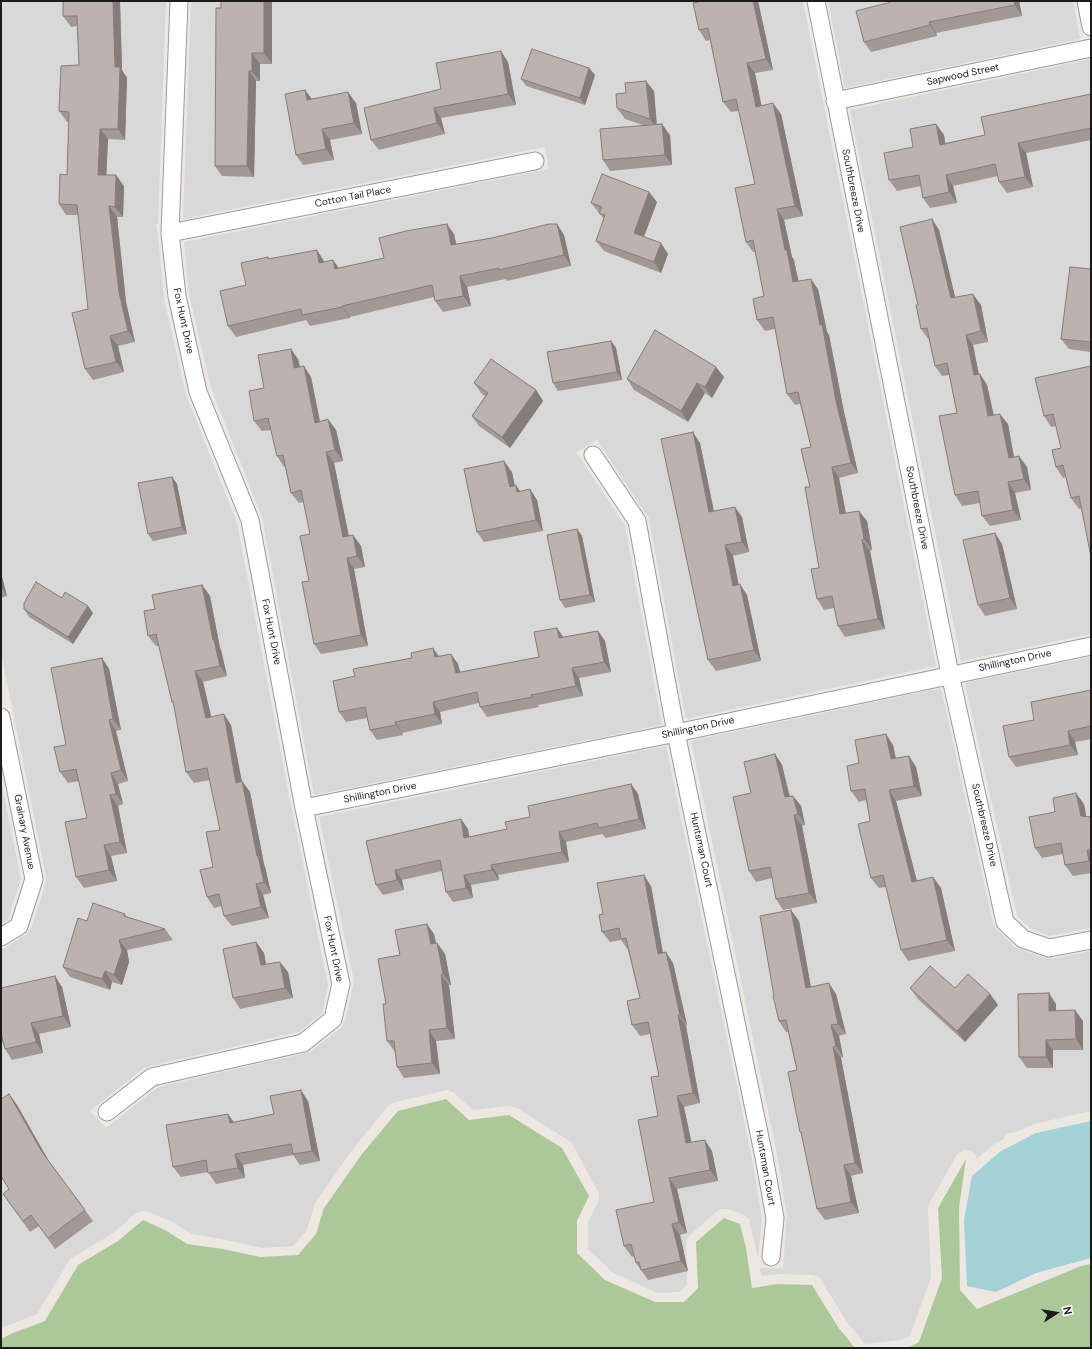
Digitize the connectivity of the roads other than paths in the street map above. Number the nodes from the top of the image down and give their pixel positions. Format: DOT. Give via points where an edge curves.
graph roads {
  1 [pos="179,1"];
  2 [pos="816,1"];
  3 [pos="1086,1"];
  4 [pos="1091,27"];
  5 [pos="1091,48"];
  6 [pos="835,101"];
  7 [pos="535,160"];
  8 [pos="170,233"];
  9 [pos="593,455"];
  10 [pos="1091,646"];
  11 [pos="950,674"];
  12 [pos="1,717"];
  13 [pos="676,733"];
  14 [pos="304,808"];
  15 [pos="1,937"];
  16 [pos="1091,940"];
  17 [pos="107,1112"];
  18 [pos="771,1257"];
  1 -- 8 [label="street, Fox Hunt Drive"];
  2 -- 6 [label="street, Southbreeze Drive"];
  3 -- 4 [label="street"];
  5 -- 6 [label="street, Sapwood Street"];
  6 -- 11 [label="street, Southbreeze Drive"];
  7 -- 8 [label="street, Cotton Tail Place"];
  8 -- 14 [label="street, Fox Hunt Drive" via="177,296 198,392 250,520"];
  9 -- 13 [label="street, Huntsman Court" via="637,521"];
  10 -- 11 [label="street, Shillington Drive"];
  11 -- 13 [label="street, Shillington Drive"];
  11 -- 16 [label="street, Southbreeze Drive" via="1005,922 1023,939 1049,948"];
  12 -- 15 [label="street, Grainary Avenue" via="34,879 19,926"];
  13 -- 14 [label="street, Shillington Drive"];
  13 -- 18 [label="street, Huntsman Court" via="764,1156 774,1218"];
  14 -- 17 [label="street, Fox Hunt Drive" via="341,984 333,1019 303,1042 152,1077"];
}
